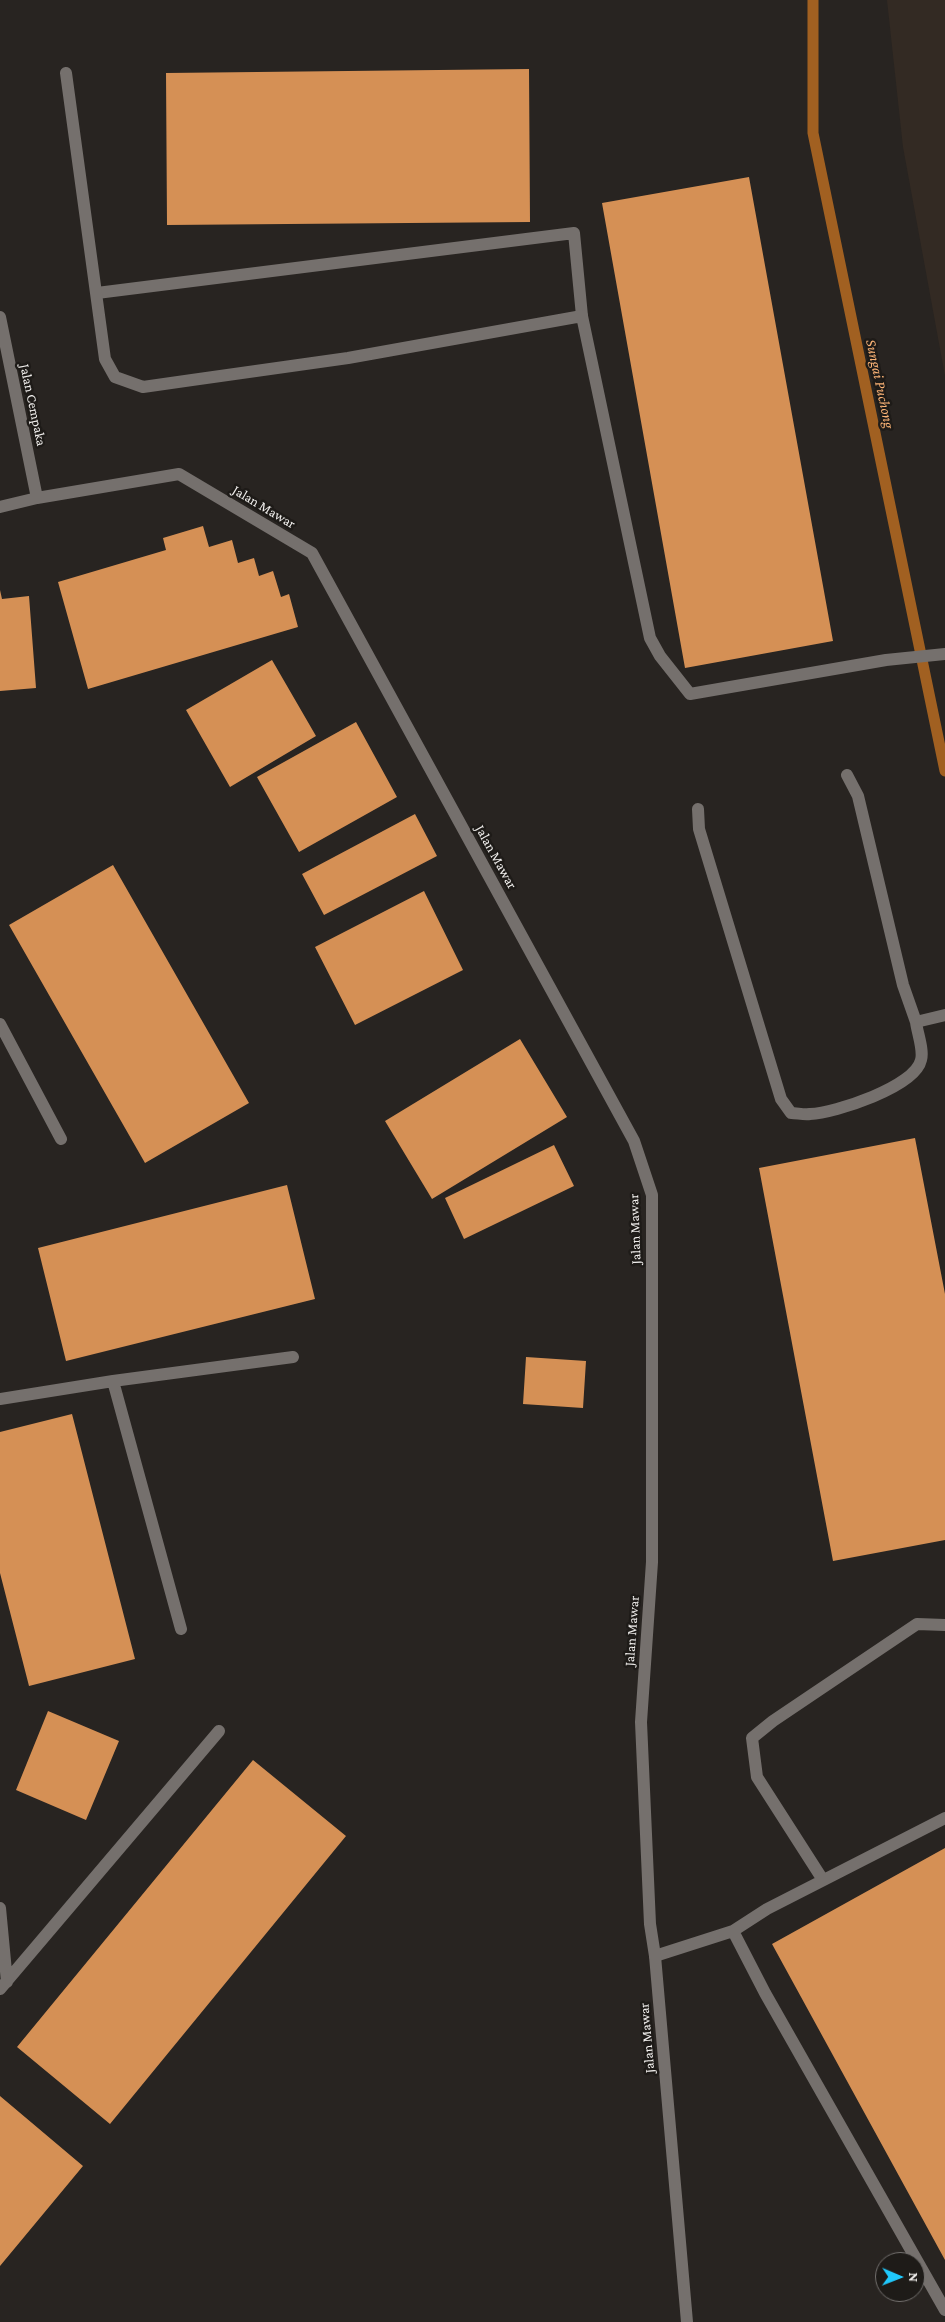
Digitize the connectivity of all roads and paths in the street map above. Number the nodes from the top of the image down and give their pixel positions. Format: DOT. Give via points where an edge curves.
graph roads {
  1 [pos="66,73"];
  2 [pos="97,293"];
  3 [pos="582,316"];
  4 [pos="0,317"];
  5 [pos="37,498"];
  6 [pos="0,507"];
  7 [pos="945,654"];
  8 [pos="847,775"];
  9 [pos="698,809"];
  10 [pos="945,1015"];
  11 [pos="916,1022"];
  12 [pos="0,1024"];
  13 [pos="61,1139"];
  14 [pos="293,1357"];
  15 [pos="113,1381"];
  16 [pos="0,1399"];
  17 [pos="945,1625"];
  18 [pos="181,1629"];
  19 [pos="219,1731"];
  20 [pos="945,1818"];
  21 [pos="823,1880"];
  22 [pos="0,1908"];
  23 [pos="732,1931"];
  24 [pos="654,1956"];
  25 [pos="3,1986"];
  26 [pos="945,2310"];
  27 [pos="687,2322"];
  1 -- 2 [label="street"];
  2 -- 3 [label="street" via="105,359 115,377 142,387 348,358"];
  2 -- 3 [label="street" via="574,233"];
  3 -- 7 [label="street" via="650,638 690,694 886,660"];
  4 -- 5 [label="street, Jalan Cempaka"];
  5 -- 6 [label="street, Jalan Mawar"];
  5 -- 24 [label="street, Jalan Mawar" via="179,474 312,553 634,1141 652,1195 652,1554 641,1722"];
  8 -- 11 [label="street" via="858,796 903,985"];
  9 -- 11 [label="street" via="699,829 781,1099 791,1113 811,1114 853,1105 904,1081 916,1072 922,1059"];
  10 -- 11 [label="street"];
  12 -- 13 [label="street"];
  14 -- 15 [label="street"];
  15 -- 16 [label="street"];
  15 -- 18 [label="street"];
  17 -- 21 [label="street" via="917,1624 752,1738 757,1778"];
  19 -- 25 [label="street"];
  20 -- 21 [label="street"];
  21 -- 23 [label="street"];
  22 -- 25 [label="street"];
  23 -- 24 [label="street"];
  23 -- 26 [label="street"];
  24 -- 27 [label="street, Jalan Mawar"];
}
